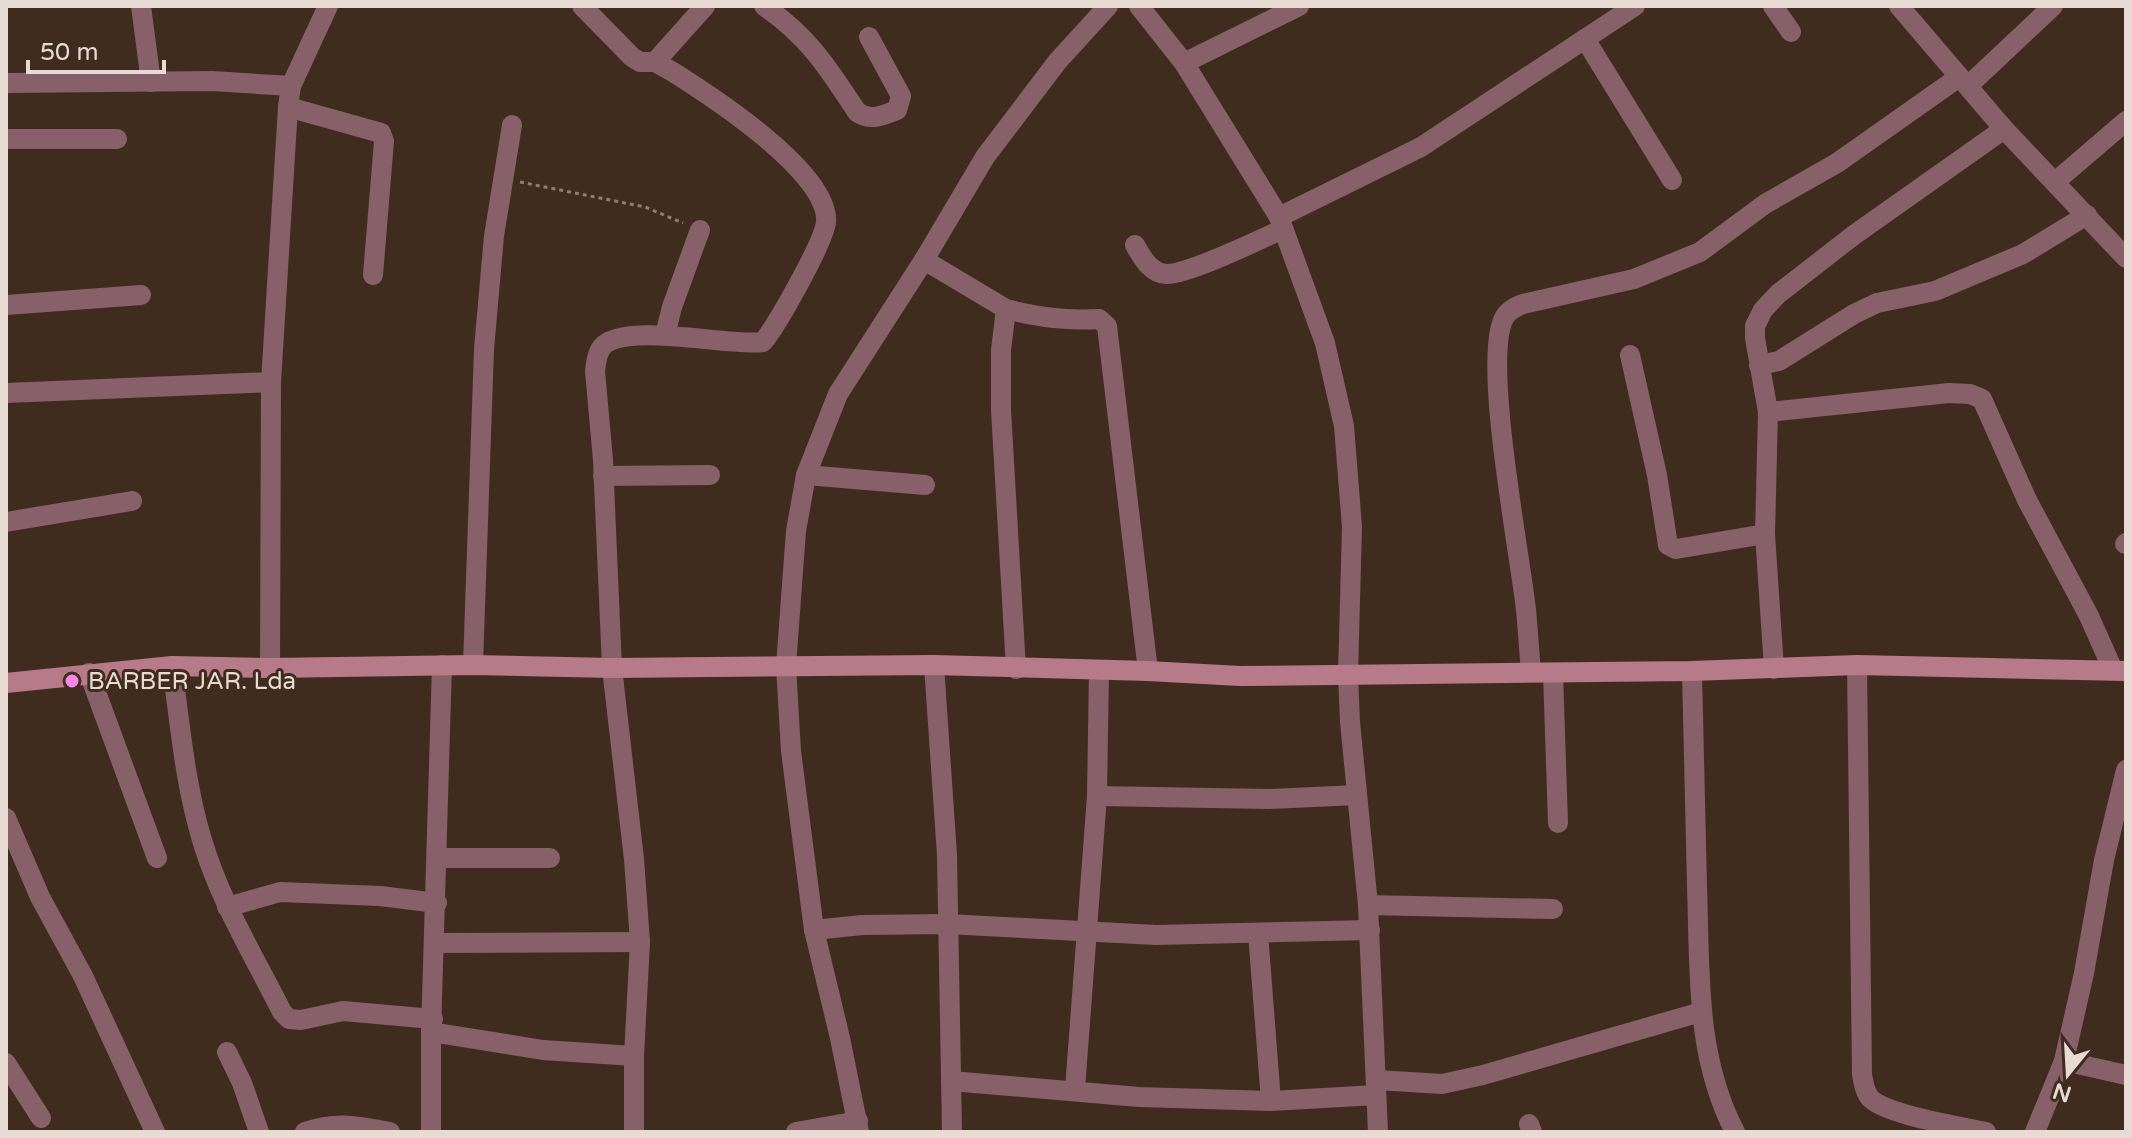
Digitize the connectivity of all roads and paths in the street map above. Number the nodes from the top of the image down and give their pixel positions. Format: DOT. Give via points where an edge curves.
graph roads {
  1 [pos="141,6"];
  2 [pos="328,6"];
  3 [pos="582,6"];
  4 [pos="705,6"];
  5 [pos="764,6"];
  6 [pos="1108,6"];
  7 [pos="1139,6"];
  8 [pos="1299,6"];
  9 [pos="1635,6"];
  10 [pos="1773,6"];
  11 [pos="1899,6"];
  12 [pos="2053,6"];
  13 [pos="1791,32"];
  14 [pos="869,37"];
  15 [pos="1585,39"];
  16 [pos="655,62"];
  17 [pos="1184,63"];
  18 [pos="151,82"];
  19 [pos="1964,82"];
  20 [pos="6,83"];
  21 [pos="291,86"];
  22 [pos="288,107"];
  23 [pos="2126,121"];
  24 [pos="512,125"];
  25 [pos="2004,129"];
  26 [pos="6,139"];
  27 [pos="117,139"];
  28 [pos="504,179"];
  29 [pos="1672,180"];
  30 [pos="2055,182"];
  31 [pos="2087,215"];
  32 [pos="1281,223"];
  33 [pos="700,230"];
  34 [pos="1135,245"];
  35 [pos="2126,258"];
  36 [pos="924,260"];
  37 [pos="373,275"];
  38 [pos="141,295"];
  39 [pos="6,305"];
  40 [pos="1006,309"];
  41 [pos="665,335"];
  42 [pos="1630,355"];
  43 [pos="1759,365"];
  44 [pos="271,382"];
  45 [pos="6,393"];
  46 [pos="1768,412"];
  47 [pos="710,475"];
  48 [pos="806,475"];
  49 [pos="603,476"];
  50 [pos="925,485"];
  51 [pos="132,501"];
  52 [pos="6,522"];
  53 [pos="1765,534"];
  54 [pos="442,665"];
  55 [pos="473,665"];
  56 [pos="934,665"];
  57 [pos="1857,665"];
  58 [pos="172,666"];
  59 [pos="786,666"];
  60 [pos="270,668"];
  61 [pos="612,668"];
  62 [pos="1016,669"];
  63 [pos="1774,669"];
  64 [pos="1099,670"];
  65 [pos="1148,671"];
  66 [pos="1531,671"];
  67 [pos="1692,671"];
  68 [pos="2120,671"];
  69 [pos="89,673"];
  70 [pos="1553,673"];
  71 [pos="1348,675"];
  72 [pos="6,683"];
  73 [pos="2126,770"];
  74 [pos="1357,795"];
  75 [pos="1097,796"];
  76 [pos="6,818"];
  77 [pos="1558,823"];
  78 [pos="157,858"];
  79 [pos="437,858"];
  80 [pos="550,858"];
  81 [pos="437,903"];
  82 [pos="1368,905"];
  83 [pos="227,907"];
  84 [pos="1553,909"];
  85 [pos="947,924"];
  86 [pos="814,930"];
  87 [pos="1370,930"];
  88 [pos="1258,933"];
  89 [pos="1085,934"];
  90 [pos="640,942"];
  91 [pos="434,943"];
  92 [pos="1701,1012"];
  93 [pos="432,1026"];
  94 [pos="227,1052"];
  95 [pos="634,1056"];
  96 [pos="2064,1061"];
  97 [pos="6,1063"];
  98 [pos="2126,1075"];
  99 [pos="951,1081"];
  100 [pos="1376,1088"];
  101 [pos="1075,1089"];
  102 [pos="1271,1101"];
  103 [pos="41,1118"];
  104 [pos="859,1127"];
  105 [pos="155,1132"];
  106 [pos="259,1132"];
  107 [pos="305,1132"];
  108 [pos="390,1132"];
  109 [pos="431,1132"];
  110 [pos="634,1132"];
  111 [pos="796,1132"];
  112 [pos="952,1132"];
  113 [pos="1378,1132"];
  114 [pos="1735,1132"];
  115 [pos="1986,1132"];
  116 [pos="2035,1132"];
  1 -- 18 [label="street"];
  2 -- 21 [label="street"];
  3 -- 16 [label="street" via="632,57"];
  4 -- 16 [label="street"];
  5 -- 14 [label="street" via="818,53 865,118 897,110 901,102"];
  6 -- 36 [label="street" via="1057,62 985,157"];
  7 -- 17 [label="street"];
  8 -- 17 [label="street"];
  9 -- 15 [label="street"];
  10 -- 13 [label="street"];
  11 -- 19 [label="street"];
  12 -- 19 [label="street"];
  15 -- 29 [label="street"];
  15 -- 32 [label="street" via="1421,147"];
  16 -- 41 [label="street" via="781,150 823,202 826,222 763,342"];
  17 -- 32 [label="street"];
  18 -- 20 [label="street"];
  18 -- 21 [label="street"];
  19 -- 25 [label="street"];
  19 -- 66 [label="street" via="1765,204 1700,252 1634,279 1523,304 1505,317 1497,371"];
  21 -- 22 [label="street"];
  22 -- 37 [label="street" via="383,137"];
  22 -- 44 [label="street"];
  23 -- 30 [label="street"];
  24 -- 28 [label="street"];
  25 -- 30 [label="street"];
  25 -- 43 [label="street" via="1778,294 1755,326"];
  26 -- 27 [label="street"];
  28 -- 33 [label="path" via="645,207"];
  28 -- 55 [label="street" via="484,349"];
  30 -- 31 [label="street"];
  31 -- 35 [label="street"];
  31 -- 43 [label="street" via="2023,254 1935,291 1877,303 1779,361"];
  32 -- 34 [label="street" via="1213,259 1167,274 1155,271"];
  32 -- 71 [label="street" via="1325,343 1344,426 1352,527"];
  33 -- 41 [label="street"];
  36 -- 40 [label="street"];
  36 -- 48 [label="street" via="838,394"];
  38 -- 39 [label="street"];
  40 -- 62 [label="street" via="1001,410"];
  40 -- 65 [label="street" via="1066,321 1099,319 1107,326"];
  41 -- 49 [label="street" via="629,337 601,348 595,371"];
  42 -- 53 [label="street" via="1671,548"];
  43 -- 46 [label="street"];
  44 -- 45 [label="street"];
  44 -- 60 [label="street"];
  46 -- 53 [label="street"];
  46 -- 68 [label="street" via="1949,393 1982,399 2027,500"];
  47 -- 49 [label="street"];
  48 -- 50 [label="street"];
  48 -- 59 [label="street" via="796,531"];
  49 -- 61 [label="street"];
  51 -- 52 [label="street"];
  53 -- 63 [label="street"];
  54 -- 55 [label="street"];
  54 -- 60 [label="street"];
  54 -- 79 [label="street"];
  55 -- 61 [label="street"];
  56 -- 59 [label="street"];
  56 -- 62 [label="street"];
  56 -- 85 [label="street"];
  57 -- 63 [label="street"];
  57 -- 68 [label="street"];
  57 -- 115 [label="street" via="1865,1091 1887,1109"];
  58 -- 60 [label="street"];
  58 -- 69 [label="street"];
  58 -- 83 [label="street" via="202,840"];
  59 -- 61 [label="street"];
  59 -- 86 [label="street"];
  61 -- 90 [label="street"];
  62 -- 64 [label="street"];
  63 -- 67 [label="street"];
  64 -- 65 [label="street"];
  64 -- 75 [label="street"];
  65 -- 71 [label="street"];
  66 -- 70 [label="street"];
  66 -- 71 [label="street"];
  67 -- 70 [label="street"];
  67 -- 92 [label="street"];
  69 -- 72 [label="street"];
  69 -- 78 [label="street"];
  70 -- 77 [label="street"];
  71 -- 74 [label="street"];
  73 -- 96 [label="street"];
  74 -- 75 [label="street"];
  74 -- 82 [label="street"];
  75 -- 89 [label="street"];
  76 -- 105 [label="street"];
  79 -- 80 [label="street"];
  79 -- 81 [label="street"];
  81 -- 83 [label="street" via="280,892"];
  81 -- 91 [label="street"];
  82 -- 84 [label="street"];
  82 -- 87 [label="street"];
  83 -- 93 [label="street" via="289,1019 343,1011"];
  85 -- 86 [label="street"];
  85 -- 89 [label="street"];
  85 -- 99 [label="street"];
  86 -- 104 [label="street"];
  87 -- 88 [label="street"];
  87 -- 100 [label="street"];
  88 -- 89 [label="street"];
  88 -- 102 [label="street"];
  89 -- 101 [label="street"];
  90 -- 91 [label="street"];
  90 -- 95 [label="street"];
  91 -- 93 [label="street"];
  92 -- 100 [label="street" via="1483,1075"];
  92 -- 114 [label="street" via="1711,1074"];
  93 -- 95 [label="street" via="530,1048"];
  93 -- 109 [label="street"];
  94 -- 106 [label="street"];
  95 -- 110 [label="street"];
  96 -- 98 [label="street"];
  96 -- 116 [label="street"];
  97 -- 103 [label="street"];
  99 -- 101 [label="street"];
  99 -- 112 [label="street"];
  100 -- 102 [label="street"];
  100 -- 113 [label="street"];
  101 -- 102 [label="street" via="1139,1097"];
  104 -- 111 [label="street"];
  107 -- 108 [label="street" via="326,1124 349,1124"];
}
